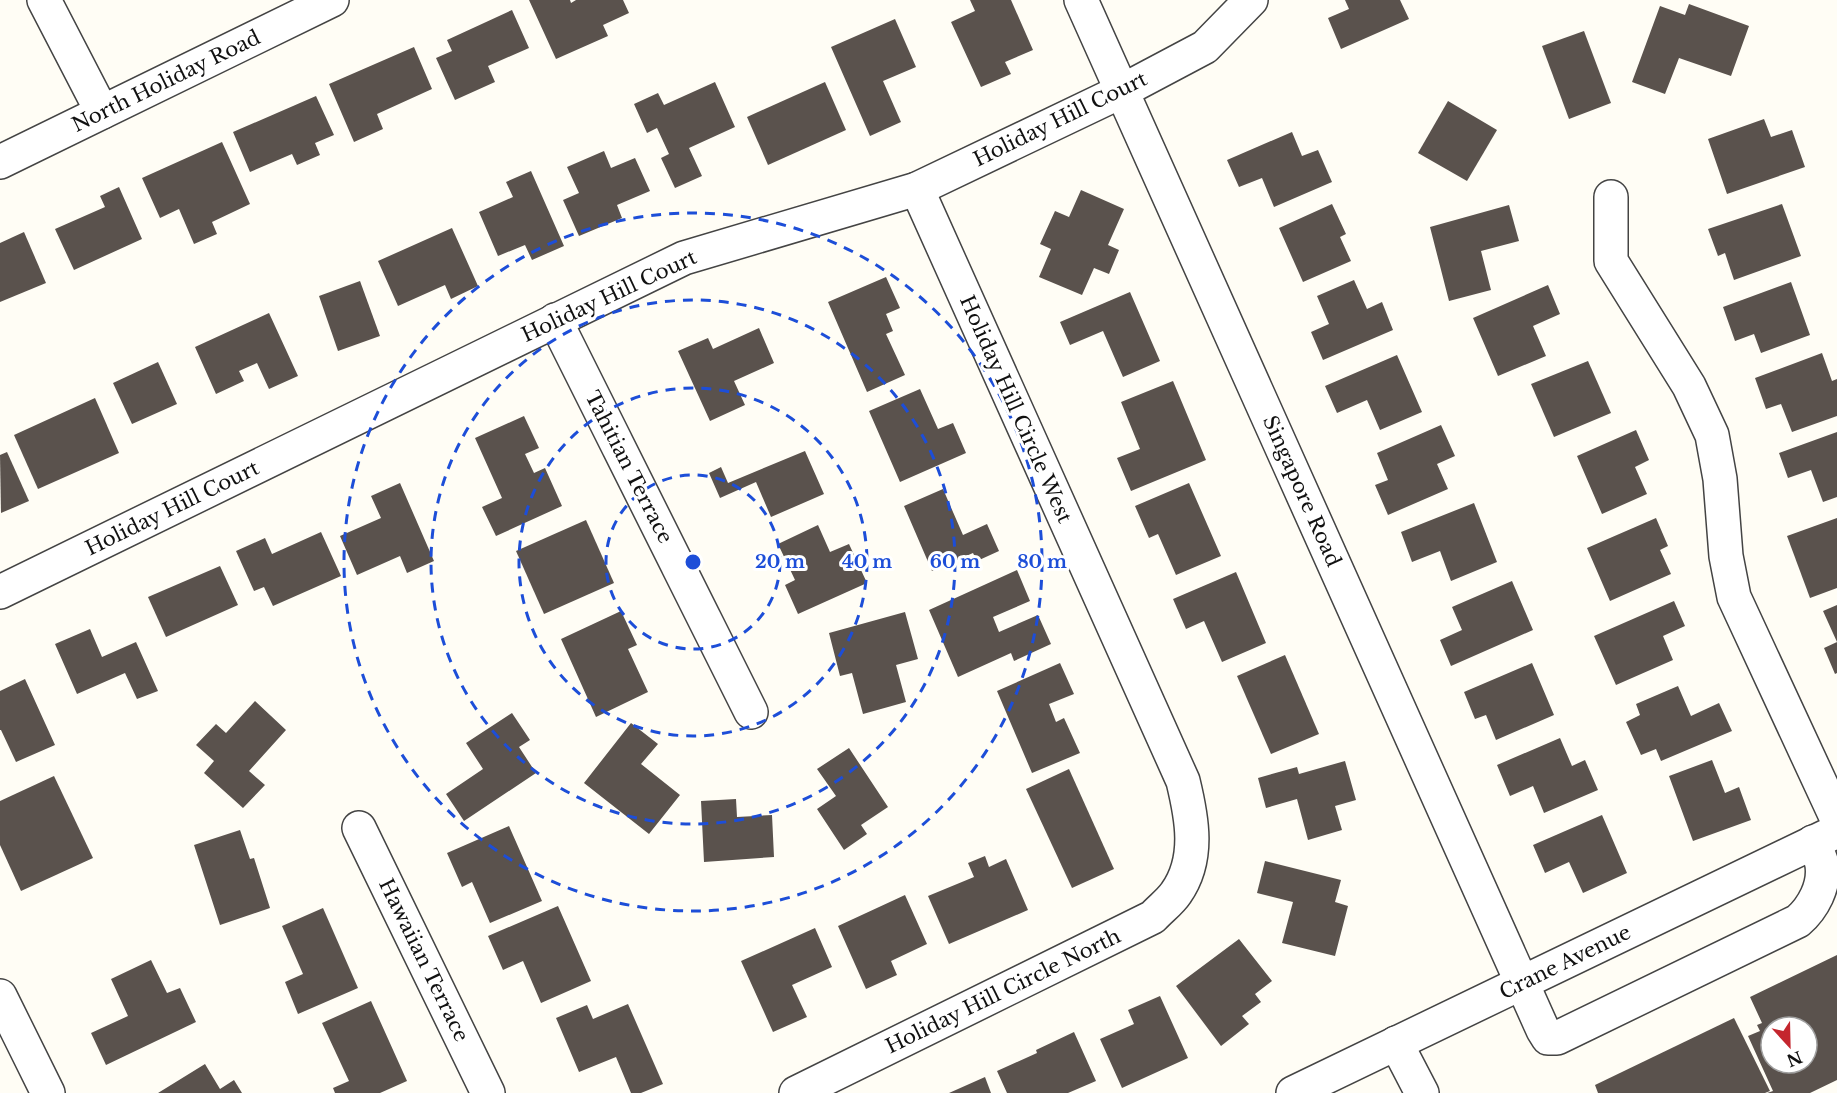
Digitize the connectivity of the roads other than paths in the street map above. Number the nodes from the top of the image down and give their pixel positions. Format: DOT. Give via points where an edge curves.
graph roads {
  1 [pos="44,0"];
  2 [pos="332,0"];
  3 [pos="1081,0"];
  4 [pos="1251,0"];
  5 [pos="1122,91"];
  6 [pos="102,112"];
  7 [pos="0,162"];
  8 [pos="917,189"];
  9 [pos="1611,197"];
  10 [pos="555,320"];
  11 [pos="0,592"];
  12 [pos="751,712"];
  13 [pos="1837,819"];
  14 [pos="359,828"];
  15 [pos="1825,836"];
  16 [pos="1189,865"];
  17 [pos="1522,983"];
  18 [pos="0,996"];
  19 [pos="1396,1043"];
  20 [pos="48,1093"];
  21 [pos="488,1093"];
  22 [pos="796,1093"];
  23 [pos="1293,1093"];
  24 [pos="1422,1093"];
  1 -- 6 [label="street"];
  2 -- 6 [label="street, North Holiday Road"];
  3 -- 5 [label="street, Singapore Road"];
  4 -- 5 [label="street, Holiday Hill Court" via="1206,47"];
  5 -- 8 [label="street, Holiday Hill Court"];
  5 -- 17 [label="street, Singapore Road"];
  6 -- 7 [label="street, North Holiday Road"];
  8 -- 10 [label="street, Holiday Hill Court" via="684,258"];
  8 -- 16 [label="street, Holiday Hill Circle West" via="1183,780 1191,818"];
  9 -- 13 [label="street" via="1611,261 1689,386 1712,435 1734,597"];
  10 -- 11 [label="street, Holiday Hill Court"];
  10 -- 12 [label="street, Tahitian Terrace"];
  14 -- 21 [label="street, Hawaiian Terrace"];
  15 -- 17 [label="street, Crane Avenue"];
  15 -- 17 [label="street, Singapore Road" via="1822,876 1813,905 1798,921 1557,1038 1548,1038"];
  16 -- 22 [label="street, Holiday Hill Circle North" via="1176,893 1153,917"];
  17 -- 19 [label="street, Crane Avenue"];
  18 -- 20 [label="street"];
  19 -- 23 [label="street, Crane Avenue"];
  19 -- 24 [label="street"];
}
